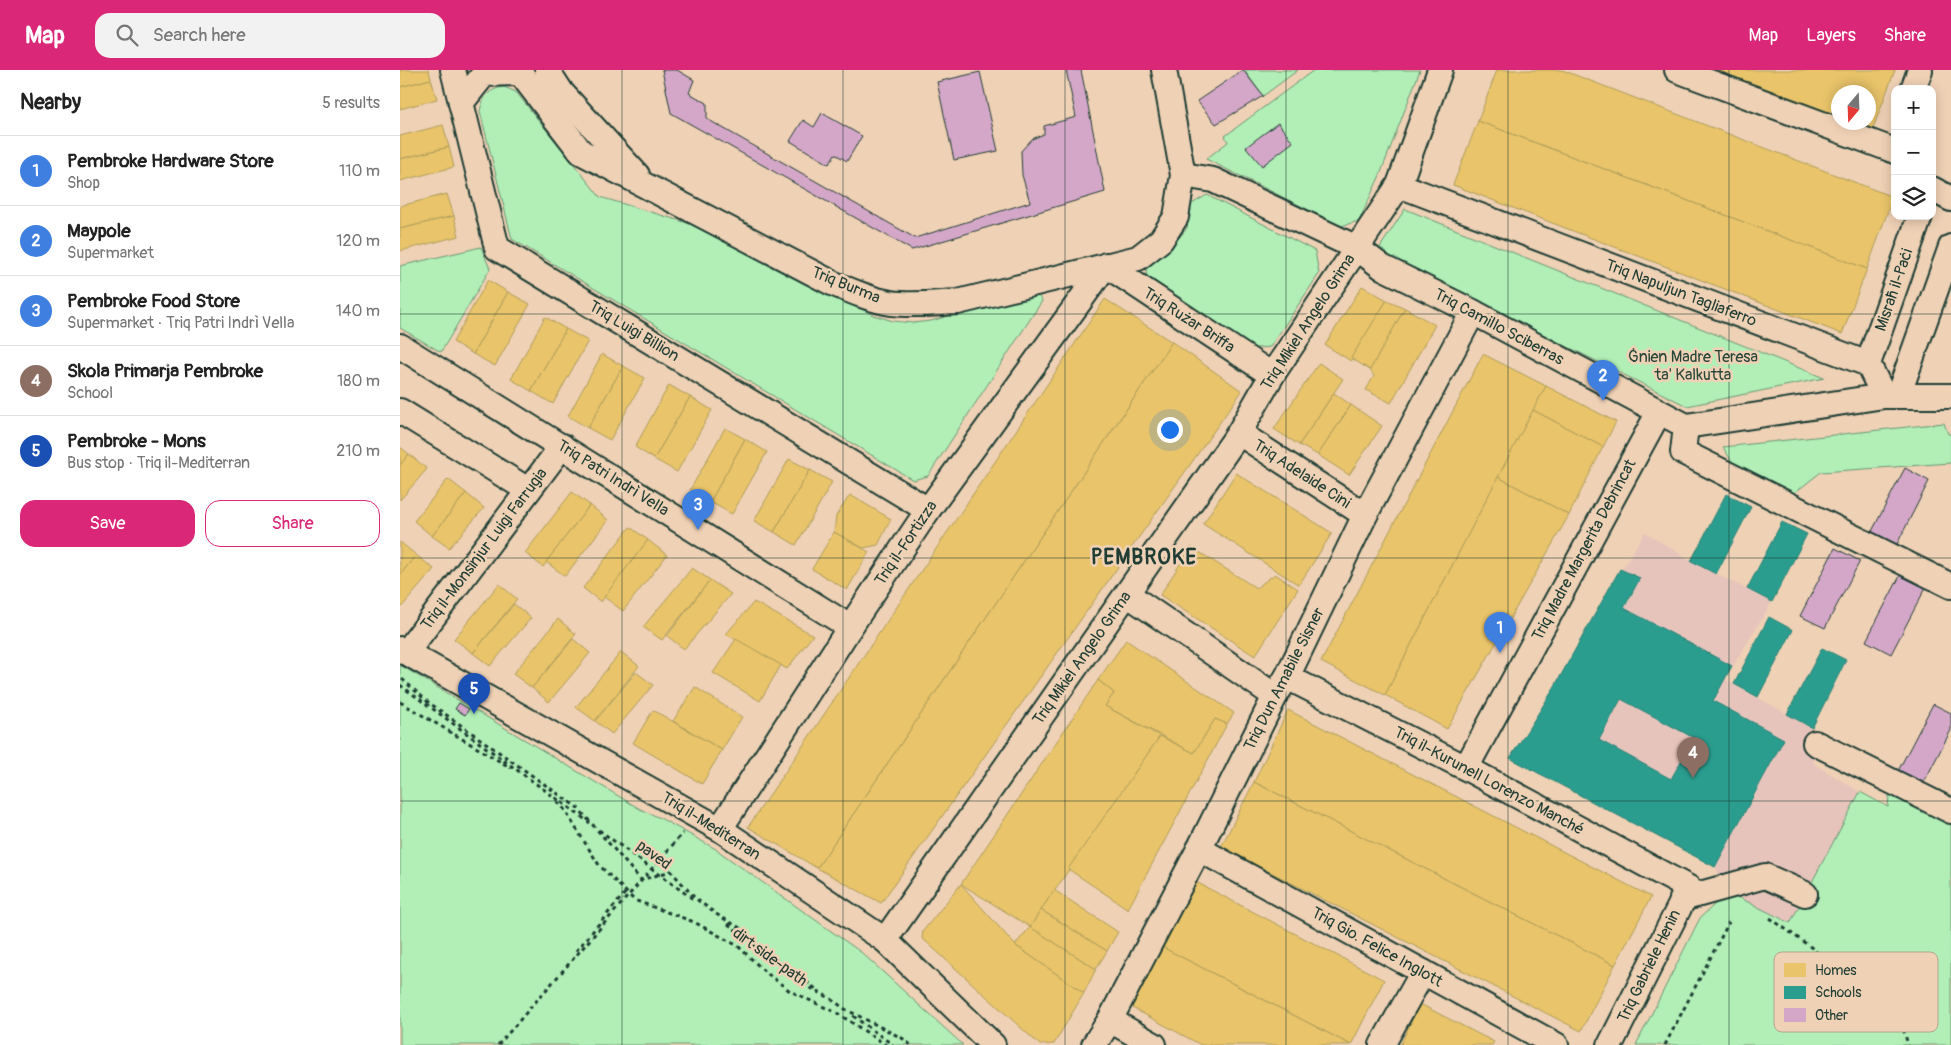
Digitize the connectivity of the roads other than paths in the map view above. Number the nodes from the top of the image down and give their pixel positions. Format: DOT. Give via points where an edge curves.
graph roads {
  1 [pos="453,70"];
  2 [pos="547,70"];
  3 [pos="1164,70"];
  4 [pos="1440,70"];
  5 [pos="1677,70"];
  6 [pos="1920,70"];
  7 [pos="519,71"];
  8 [pos="1914,85"];
  9 [pos="461,102"];
  10 [pos="1891,150"];
  11 [pos="1183,176"];
  12 [pos="1399,184"];
  13 [pos="648,187"];
  14 [pos="1936,190"];
  15 [pos="1951,199"];
  16 [pos="1919,220"];
  17 [pos="1951,247"];
  18 [pos="1357,248"];
  19 [pos="1106,265"];
  20 [pos="1473,312"];
  21 [pos="400,346"];
  22 [pos="1868,364"];
  23 [pos="1272,375"];
  24 [pos="1891,396"];
  25 [pos="1951,396"];
  26 [pos="400,411"];
  27 [pos="1659,412"];
  28 [pos="1686,426"];
  29 [pos="1239,433"];
  30 [pos="562,446"];
  31 [pos="528,490"];
  32 [pos="928,510"];
  33 [pos="1364,514"];
  34 [pos="1951,586"];
  35 [pos="1127,594"];
  36 [pos="850,626"];
  37 [pos="403,651"];
  38 [pos="1281,686"];
  39 [pos="1815,743"];
  40 [pos="1466,768"];
  41 [pos="1951,812"];
  42 [pos="720,830"];
  43 [pos="1199,849"];
  44 [pos="1686,894"];
  45 [pos="1805,894"];
  46 [pos="885,940"];
  47 [pos="1422,972"];
  48 [pos="1110,1020"];
  49 [pos="993,1045"];
  50 [pos="1094,1045"];
  51 [pos="1154,1045"];
  52 [pos="1382,1045"];
  53 [pos="1556,1045"];
  54 [pos="1610,1045"];
  1 -- 9 [label="street, Triq Luigi Billion"];
  2 -- 13 [label="street" via="562,93"];
  3 -- 11 [label="street, Triq Burma"];
  4 -- 12 [label="street, Triq Mikiel Angelo Grima"];
  5 -- 10 [label="street"];
  6 -- 8 [label="street"];
  7 -- 9 [label="street" via="484,74"];
  7 -- 13 [label="street, Triq Burma" via="581,152"];
  9 -- 32 [label="street, Triq Luigi Billion" via="497,248"];
  11 -- 18 [label="street, Triq Camillo Sciberras" via="1213,180"];
  11 -- 19 [label="street, Triq Burma" via="1176,217 1161,240 1138,258"];
  12 -- 18 [label="street, Triq Mikiel Angelo Grima"];
  12 -- 22 [label="street, Triq Napuljun Tagliaferro"];
  13 -- 19 [label="street, Triq Burma" via="832,283 892,303 958,302"];
  14 -- 15 [label="street"];
  16 -- 22 [label="street, Misraħ il-Paċi"];
  17 -- 24 [label="street"];
  18 -- 20 [label="street, Triq Camillo Sciberras" via="1382,267"];
  18 -- 23 [label="street, Triq Mikiel Angelo Grima"];
  19 -- 23 [label="street, Triq Rużar Briffa"];
  19 -- 32 [label="street, Triq il-Fortizza"];
  20 -- 27 [label="street, Triq Camillo Sciberras"];
  20 -- 33 [label="street, Triq Dun Amabile Sisner"];
  21 -- 30 [label="street, Triq Patri Indrì Vella"];
  22 -- 24 [label="street"];
  23 -- 29 [label="street, Triq Mikiel Angelo Grima"];
  24 -- 25 [label="street"];
  24 -- 28 [label="street"];
  26 -- 31 [label="street"];
  27 -- 28 [label="street, Triq Camillo Sciberras"];
  27 -- 40 [label="street, Triq Madre Margerita Debrincat"];
  28 -- 34 [label="street" via="1683,452"];
  29 -- 33 [label="street, Triq Adelaide Cini"];
  29 -- 35 [label="street, Triq Mikiel Angelo Grima"];
  30 -- 31 [label="street, Triq il-Monsinjur Luigi Farrugia"];
  30 -- 36 [label="street, Triq Patri Indrì Vella"];
  31 -- 37 [label="street, Triq il-Monsinjur Luigi Farrugia"];
  32 -- 36 [label="street, Triq il-Fortizza"];
  33 -- 38 [label="street, Triq Dun Amabile Sisner"];
  35 -- 38 [label="street, Triq il-Kurunell Lorenzo Manché"];
  35 -- 46 [label="street, Triq Mikiel Angelo Grima"];
  36 -- 42 [label="street, Triq il-Fortizza"];
  37 -- 42 [label="street, Triq il-Mediterran"];
  38 -- 40 [label="street, Triq il-Kurunell Lorenzo Manché"];
  38 -- 43 [label="street, Triq Dun Amabile Sisner"];
  39 -- 41 [label="street"];
  40 -- 44 [label="street, Triq il-Kurunell Lorenzo Manché"];
  42 -- 46 [label="street, Triq il-Mediterran"];
  43 -- 47 [label="street, Triq Gio. Felice Inglott"];
  43 -- 48 [label="street, Triq Dun Amabile Sisner"];
  44 -- 45 [label="street" via="1765,876"];
  44 -- 54 [label="street, Triq Gabriele Henin"];
  46 -- 49 [label="street, Triq il-Mediterran"];
  47 -- 52 [label="street"];
  47 -- 53 [label="street, Triq Gio. Felice Inglott"];
  48 -- 50 [label="street, Triq Dun Amabile Sisner"];
  48 -- 51 [label="street"];
}
